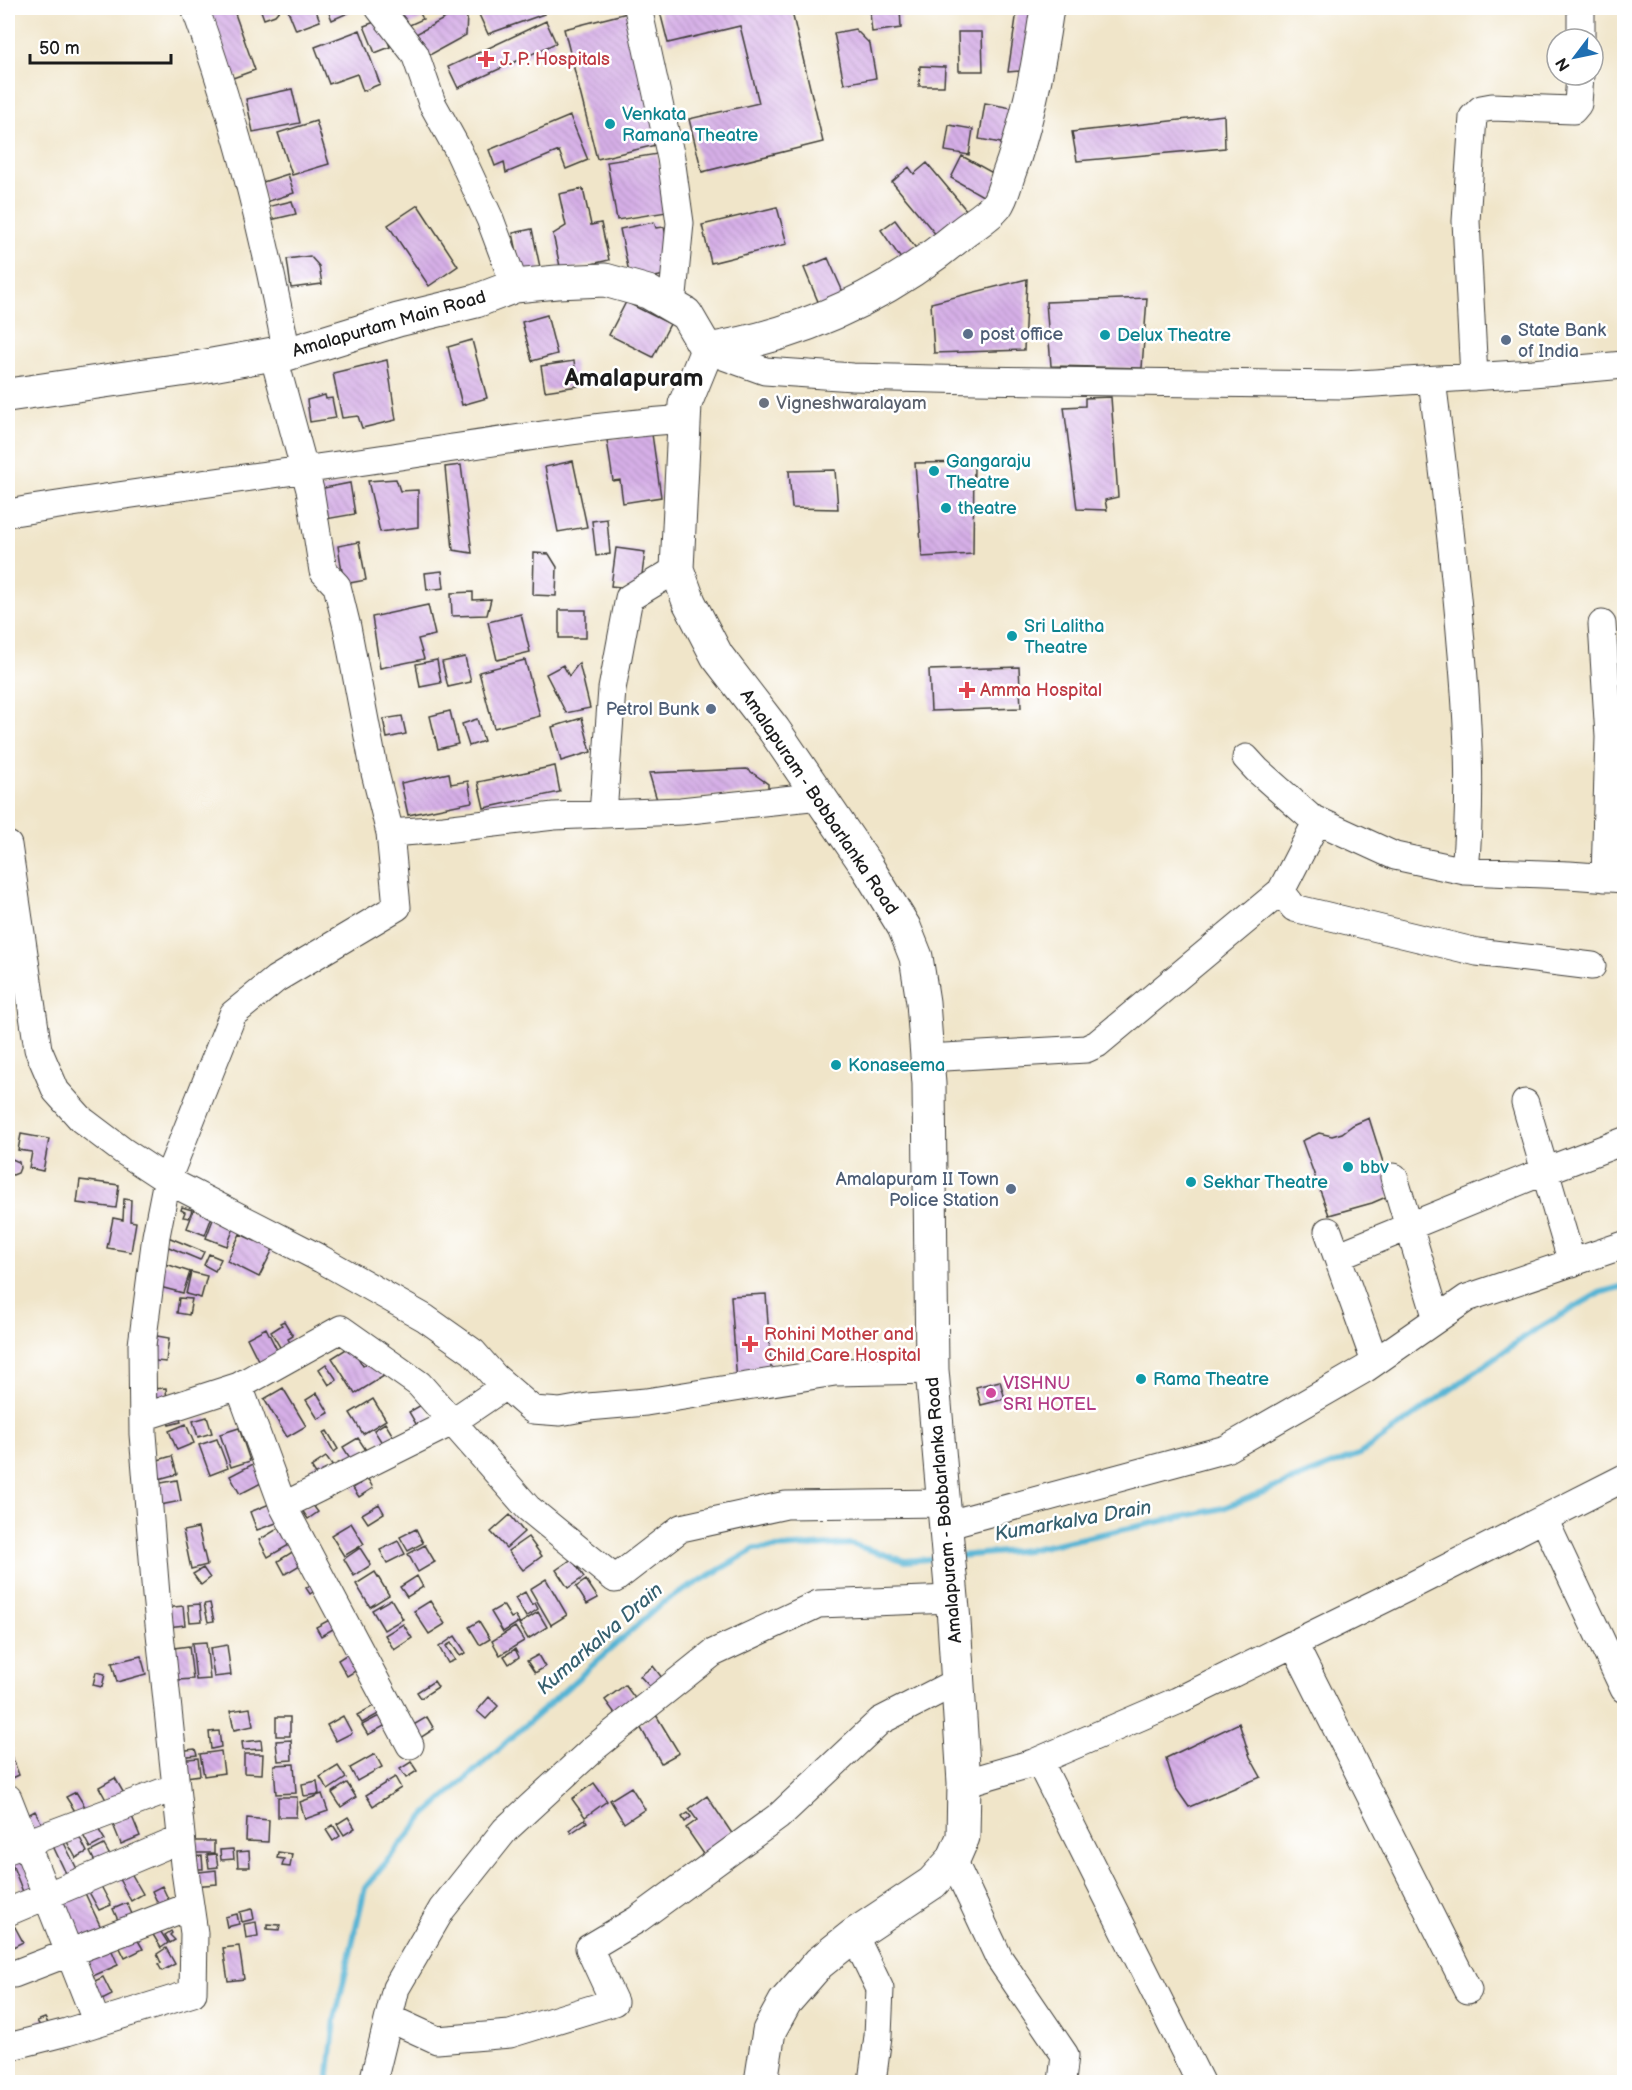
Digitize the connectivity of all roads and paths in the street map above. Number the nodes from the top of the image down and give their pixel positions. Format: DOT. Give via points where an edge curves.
graph roads {
  1 [pos="195,8"];
  2 [pos="379,8"];
  3 [pos="638,8"];
  4 [pos="1047,8"];
  5 [pos="1581,8"];
  6 [pos="1581,27"];
  7 [pos="1579,87"];
  8 [pos="515,286"];
  9 [pos="672,305"];
  10 [pos="707,350"];
  11 [pos="280,354"];
  12 [pos="1624,365"];
  13 [pos="1474,377"];
  14 [pos="1432,380"];
  15 [pos="8,395"];
  16 [pos="685,419"];
  17 [pos="305,470"];
  18 [pos="8,513"];
  19 [pos="677,569"];
  20 [pos="1602,624"];
  21 [pos="1246,758"];
  22 [pos="819,796"];
  23 [pos="603,814"];
  24 [pos="1317,821"];
  25 [pos="390,833"];
  26 [pos="8,845"];
  27 [pos="1465,871"];
  28 [pos="1615,878"];
  29 [pos="1281,891"];
  30 [pos="1592,966"];
  31 [pos="927,1058"];
  32 [pos="1525,1103"];
  33 [pos="1624,1141"];
  34 [pos="1545,1171"];
  35 [pos="1394,1177"];
  36 [pos="167,1180"];
  37 [pos="1409,1227"];
  38 [pos="1328,1231"];
  39 [pos="1624,1245"];
  40 [pos="1337,1256"];
  41 [pos="1572,1263"];
  42 [pos="1437,1319"];
  43 [pos="1375,1362"];
  44 [pos="932,1370"];
  45 [pos="238,1386"];
  46 [pos="505,1386"];
  47 [pos="143,1417"];
  48 [pos="452,1422"];
  49 [pos="1624,1478"];
  50 [pos="283,1506"];
  51 [pos="1544,1519"];
  52 [pos="946,1535"];
  53 [pos="952,1599"];
  54 [pos="1294,1644"];
  55 [pos="958,1681"];
  56 [pos="1624,1689"];
  57 [pos="410,1745"];
  58 [pos="1039,1761"];
  59 [pos="964,1783"];
  60 [pos="176,1787"];
  61 [pos="8,1798"];
  62 [pos="182,1839"];
  63 [pos="16,1846"];
  64 [pos="953,1860"];
  65 [pos="47,1896"];
  66 [pos="190,1906"];
  67 [pos="8,1911"];
  68 [pos="854,1935"];
  69 [pos="69,1951"];
  70 [pos="14,1974"];
  71 [pos="1468,1990"];
  72 [pos="389,2018"];
  73 [pos="97,2023"];
  74 [pos="8,2047"];
  75 [pos="373,2082"];
  76 [pos="760,2082"];
  77 [pos="873,2082"];
  78 [pos="1062,2082"];
  79 [pos="1200,2082"];
  1 -- 11 [label="street" via="231,112 275,290"];
  2 -- 8 [label="street" via="415,54 432,102 490,219"];
  3 -- 9 [label="street" via="671,158 680,223"];
  4 -- 10 [label="main road" via="1021,142 997,205 946,247 876,293 828,317 738,345"];
  5 -- 6 [label="street"];
  7 -- 13 [label="street" via="1578,104 1573,110 1492,107 1481,109 1473,117 1466,222"];
  8 -- 9 [label="main road, Amalapurtam Main Road" via="605,280 648,292"];
  8 -- 11 [label="main road, Amalapurtam Main Road" via="476,301"];
  9 -- 10 [label="main road, Amalapurtam Main Road" via="686,314"];
  10 -- 14 [label="street" via="765,371 853,377 1344,385"];
  10 -- 16 [label="main road, Amalapuram - Bobbarlanka Road" via="686,404"];
  11 -- 15 [label="main road, Amalapurtam Main Road"];
  11 -- 17 [label="street"];
  12 -- 13 [label="street"];
  13 -- 14 [label="street"];
  14 -- 27 [label="street" via="1455,561 1465,682 1469,825"];
  16 -- 17 [label="street" via="616,424"];
  16 -- 19 [label="main road, Amalapuram - Bobbarlanka Road"];
  17 -- 18 [label="street"];
  17 -- 25 [label="street" via="323,571 337,586"];
  19 -- 22 [label="main road, Amalapuram - Bobbarlanka Road" via="717,656"];
  19 -- 23 [label="street" via="629,598 612,689"];
  20 -- 28 [label="street"];
  21 -- 24 [label="street"];
  22 -- 23 [label="street" via="681,811"];
  22 -- 31 [label="main road, Amalapuram - Bobbarlanka Road" via="904,927 916,957"];
  23 -- 25 [label="street"];
  24 -- 27 [label="street" via="1395,856"];
  24 -- 29 [label="street"];
  25 -- 36 [label="street" via="397,907 276,980 233,1014"];
  26 -- 36 [label="street" via="38,1049 56,1091 82,1120"];
  27 -- 28 [label="street"];
  29 -- 30 [label="street" via="1294,908 1477,952"];
  29 -- 31 [label="street" via="1098,1044 1086,1049"];
  31 -- 44 [label="main road, Amalapuram - Bobbarlanka Road"];
  32 -- 34 [label="street"];
  33 -- 34 [label="street"];
  34 -- 37 [label="street"];
  34 -- 41 [label="street"];
  35 -- 37 [label="street"];
  36 -- 46 [label="street" via="321,1258 424,1318 473,1352"];
  36 -- 47 [label="street" via="142,1345"];
  37 -- 40 [label="street"];
  37 -- 42 [label="street"];
  38 -- 40 [label="street"];
  39 -- 41 [label="street"];
  40 -- 43 [label="street"];
  41 -- 42 [label="street" via="1467,1298"];
  42 -- 43 [label="street"];
  43 -- 52 [label="street" via="1226,1449"];
  44 -- 46 [label="street" via="835,1372 560,1412 533,1410"];
  44 -- 52 [label="main road, Amalapuram - Bobbarlanka Road"];
  45 -- 47 [label="street"];
  45 -- 48 [label="street" via="341,1329 419,1383"];
  45 -- 50 [label="street"];
  46 -- 48 [label="street"];
  47 -- 60 [label="street"];
  48 -- 50 [label="street"];
  48 -- 52 [label="street" via="528,1508 615,1579 681,1528 786,1504"];
  49 -- 51 [label="street"];
  50 -- 57 [label="street"];
  51 -- 54 [label="street"];
  51 -- 56 [label="street"];
  52 -- 53 [label="main road, Amalapuram - Bobbarlanka Road"];
  53 -- 55 [label="main road, Amalapuram - Bobbarlanka Road"];
  53 -- 72 [label="street" via="818,1604 713,1653 594,1748 505,1830 442,1909 396,1988"];
  54 -- 58 [label="street" via="1177,1701"];
  54 -- 71 [label="street"];
  55 -- 59 [label="main road, Amalapuram - Bobbarlanka Road"];
  55 -- 72 [label="street" via="880,1721 779,1816 638,1918 589,1948 614,2002 510,2034 437,2040"];
  58 -- 59 [label="street"];
  58 -- 79 [label="street"];
  59 -- 64 [label="main road, Amalapuram - Bobbarlanka Road" via="963,1837"];
  60 -- 62 [label="street"];
  60 -- 63 [label="street"];
  61 -- 63 [label="street"];
  62 -- 65 [label="street"];
  62 -- 66 [label="street"];
  63 -- 65 [label="street"];
  64 -- 68 [label="main road, Amalapuram - Bobbarlanka Road" via="932,1883"];
  64 -- 78 [label="street" via="999,1958 1065,2055"];
  65 -- 67 [label="street"];
  65 -- 69 [label="street"];
  66 -- 69 [label="street"];
  66 -- 73 [label="street" via="194,1933 193,1993"];
  68 -- 76 [label="main road, Amalapuram - Bobbarlanka Road" via="819,1963 785,2001 770,2031"];
  68 -- 77 [label="street" via="880,1989"];
  69 -- 70 [label="street"];
  69 -- 73 [label="street"];
  72 -- 75 [label="street"];
  73 -- 74 [label="street"];
}
